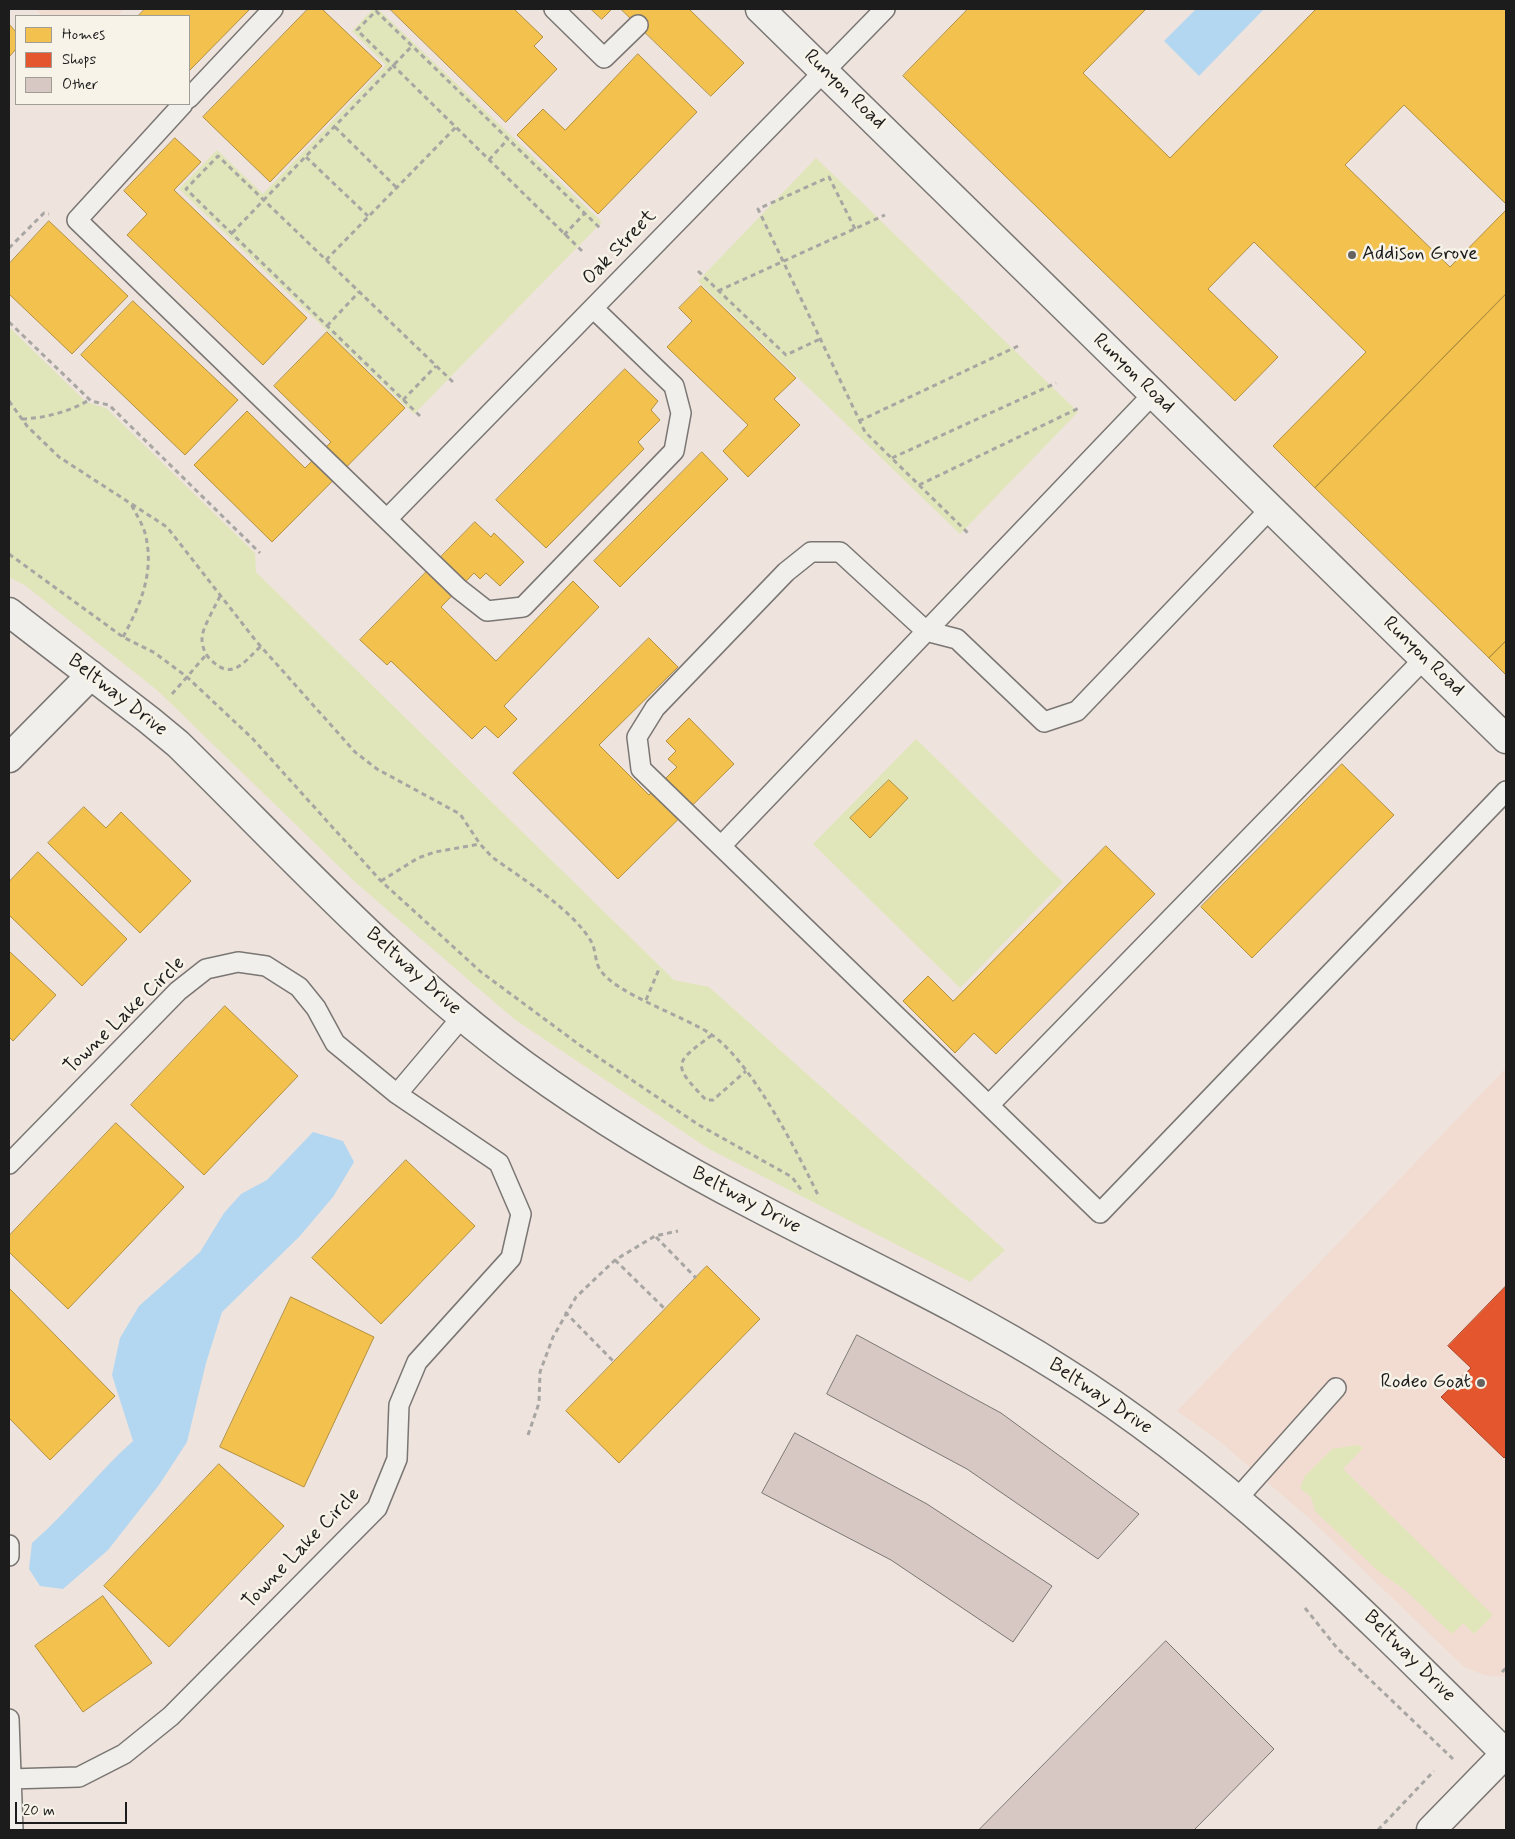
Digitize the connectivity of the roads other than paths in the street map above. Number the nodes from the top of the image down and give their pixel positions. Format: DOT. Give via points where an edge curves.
graph roads {
  1 [pos="272,9"];
  2 [pos="554,9"];
  3 [pos="760,9"];
  4 [pos="885,9"];
  5 [pos="638,25"];
  6 [pos="823,71"];
  7 [pos="190,97"];
  8 [pos="182,105"];
  9 [pos="593,308"];
  10 [pos="1153,394"];
  11 [pos="1271,508"];
  12 [pos="387,519"];
  13 [pos="9,612"];
  14 [pos="926,632"];
  15 [pos="1424,659"];
  16 [pos="91,675"];
  17 [pos="1506,739"];
  18 [pos="9,758"];
  19 [pos="1506,791"];
  20 [pos="722,845"];
  21 [pos="462,1017"];
  22 [pos="397,1094"];
  23 [pos="990,1104"];
  24 [pos="9,1164"];
  25 [pos="1336,1388"];
  26 [pos="1237,1499"];
  27 [pos="9,1545"];
  28 [pos="9,1556"];
  29 [pos="9,1719"];
  30 [pos="1506,1754"];
  31 [pos="11,1779"];
  32 [pos="13,1830"];
  33 [pos="1431,1830"];
  1 -- 7 [label="lane"];
  2 -- 5 [label="lane" via="604,58"];
  3 -- 6 [label="street, Runyon Road"];
  4 -- 6 [label="lane, Oak Street"];
  6 -- 9 [label="lane, Oak Street"];
  6 -- 10 [label="street, Runyon Road"];
  8 -- 12 [label="lane" via="77,220"];
  9 -- 12 [label="lane, Oak Street"];
  9 -- 12 [label="lane" via="674,386 681,412 674,451 523,607 487,611 459,589"];
  10 -- 11 [label="street, Runyon Road"];
  10 -- 14 [label="lane"];
  11 -- 14 [label="lane" via="1077,711 1044,722 957,639"];
  11 -- 15 [label="street, Runyon Road"];
  13 -- 16 [label="street, Beltway Drive"];
  14 -- 20 [label="lane"];
  14 -- 20 [label="lane" via="840,552 811,552 786,572 655,708 637,737 641,769"];
  15 -- 17 [label="street, Runyon Road"];
  15 -- 23 [label="lane"];
  16 -- 18 [label="street"];
  16 -- 21 [label="street, Beltway Drive" via="178,744 404,966"];
  19 -- 23 [label="lane" via="1100,1213"];
  20 -- 23 [label="lane"];
  21 -- 22 [label="lane"];
  21 -- 26 [label="street, Beltway Drive" via="534,1072 677,1164 980,1322 1061,1369 1149,1429"];
  22 -- 24 [label="lane, Towne Lake Circle" via="335,1043 316,1008 299,987 266,966 238,962 206,969 178,991"];
  22 -- 31 [label="lane, Towne Lake Circle" via="499,1163 521,1214 511,1258 417,1362 399,1405 397,1458 377,1508 170,1716 124,1754 79,1777"];
  25 -- 26 [label="lane"];
  26 -- 30 [label="street, Beltway Drive" via="1355,1603"];
  27 -- 28 [label="lane"];
  29 -- 31 [label="lane"];
  30 -- 33 [label="street"];
  31 -- 32 [label="lane"];
}
